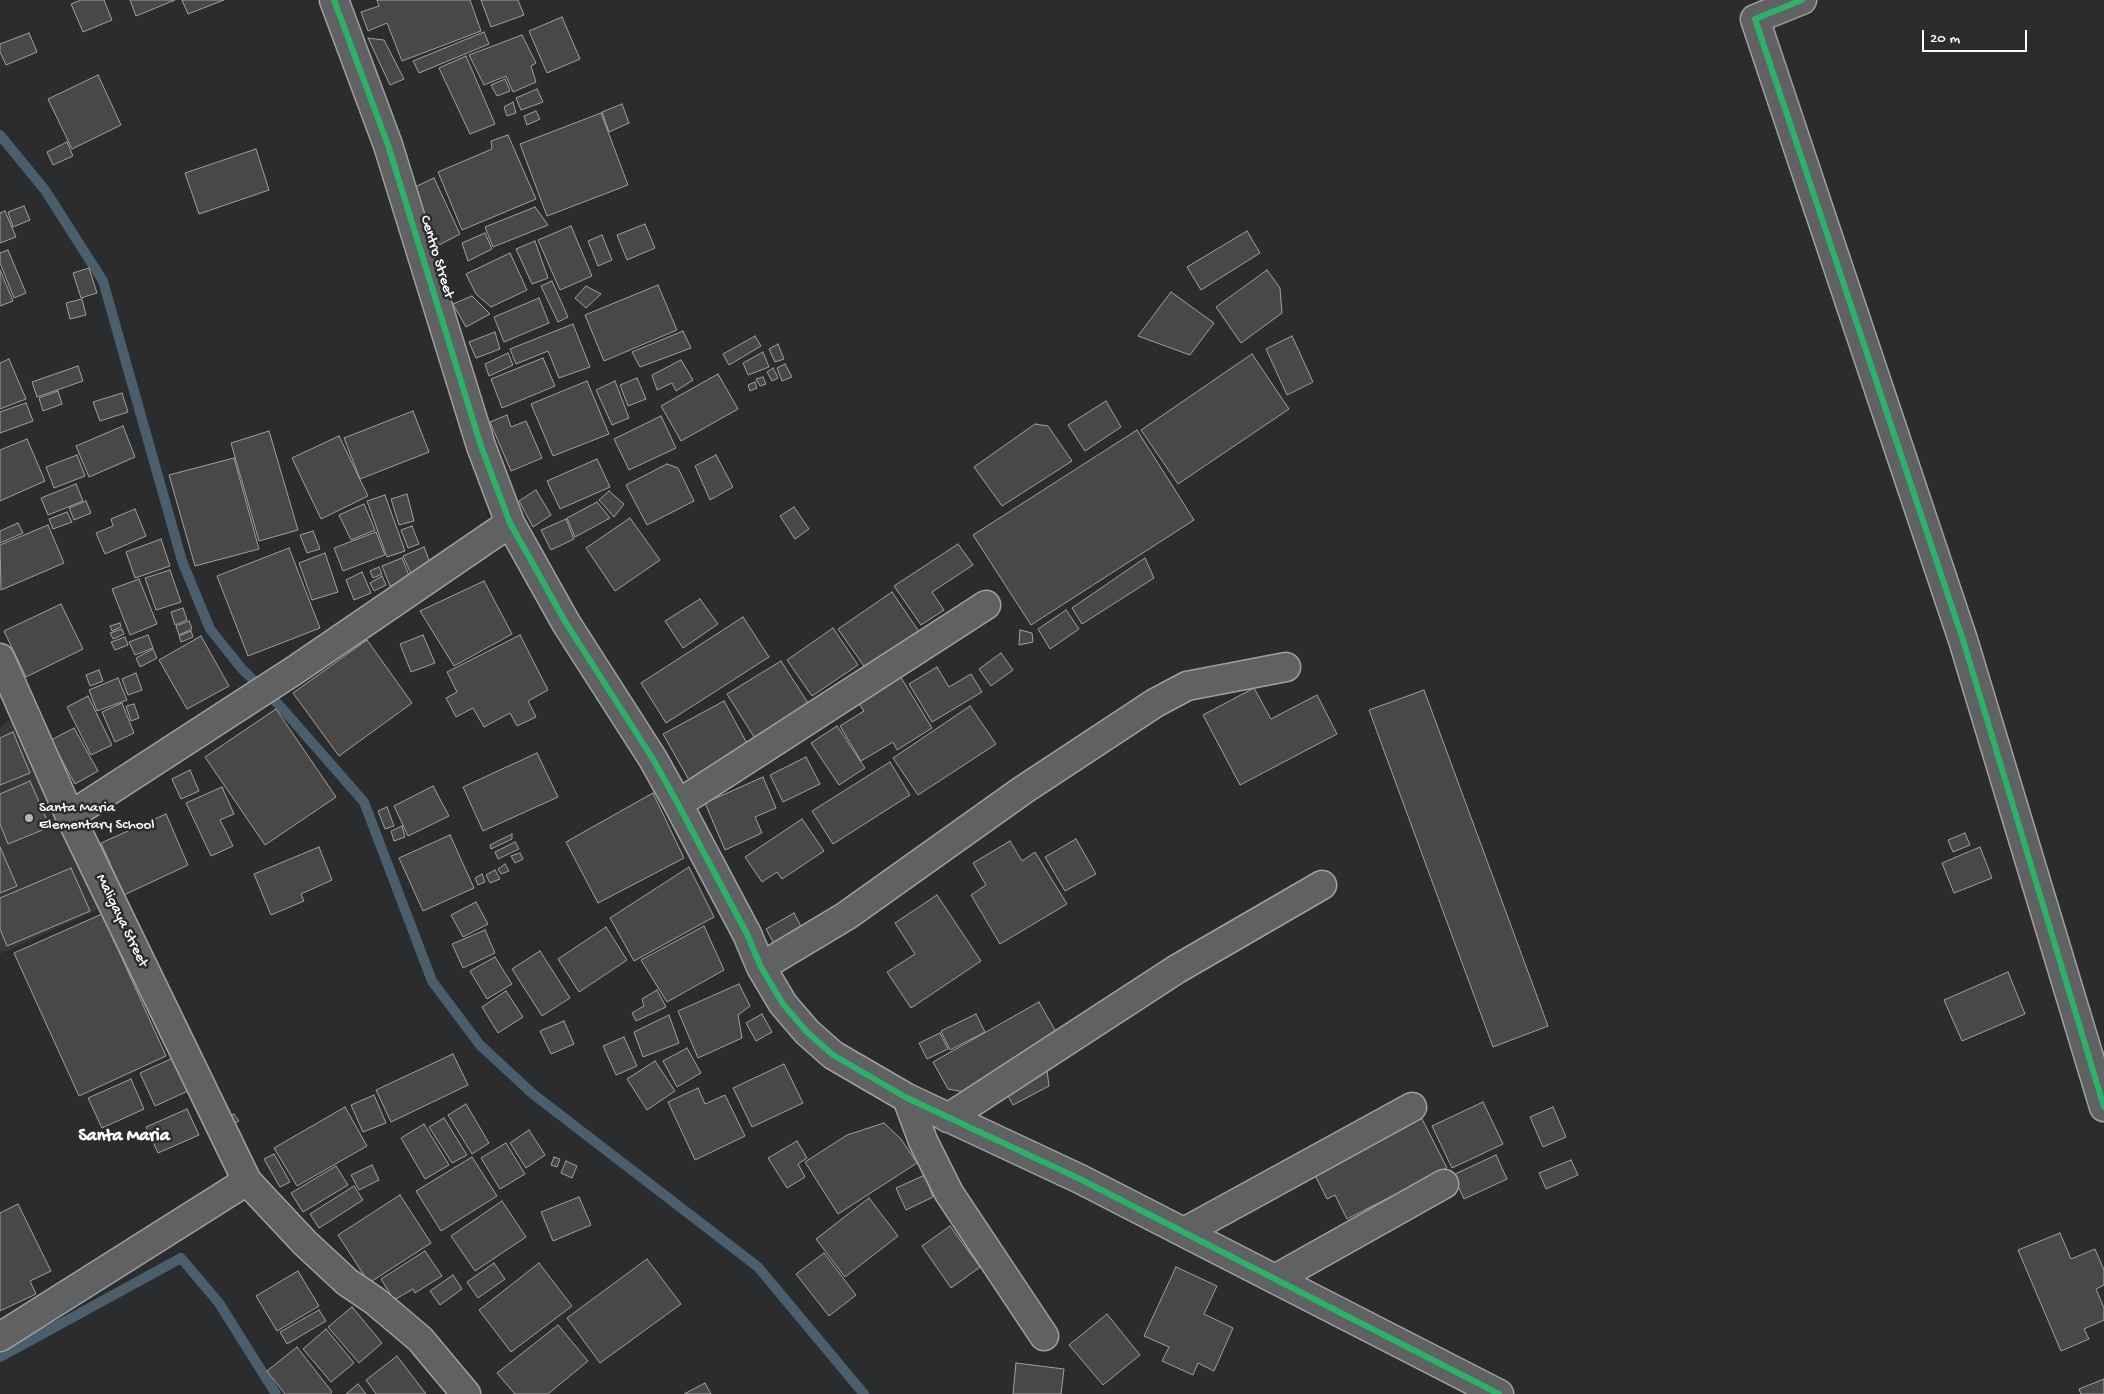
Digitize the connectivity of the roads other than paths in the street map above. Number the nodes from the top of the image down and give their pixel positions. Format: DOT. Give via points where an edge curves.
graph roads {
  1 [pos="334,0"];
  2 [pos="1802,0"];
  3 [pos="510,523"];
  4 [pos="986,605"];
  5 [pos="0,658"];
  6 [pos="1286,667"];
  7 [pos="678,804"];
  8 [pos="70,816"];
  9 [pos="1322,885"];
  10 [pos="761,968"];
  11 [pos="907,1098"];
  12 [pos="1412,1107"];
  13 [pos="2104,1107"];
  14 [pos="948,1118"];
  15 [pos="247,1181"];
  16 [pos="1444,1184"];
  17 [pos="1184,1232"];
  18 [pos="1275,1279"];
  19 [pos="1044,1336"];
  20 [pos="0,1337"];
  21 [pos="466,1394"];
  22 [pos="1499,1394"];
  1 -- 3 [label="street, Centro Street" via="388,145 481,446"];
  2 -- 13 [label="street" via="1755,19 1963,640"];
  3 -- 7 [label="street, Centro Street" via="551,598"];
  3 -- 8 [label="street" via="295,670"];
  4 -- 7 [label="street"];
  5 -- 8 [label="street, Maligaya Street"];
  6 -- 10 [label="street" via="1187,686 1155,702 1022,790 846,916"];
  7 -- 10 [label="street, Centro Street" via="747,934"];
  8 -- 15 [label="street, Maligaya Street"];
  9 -- 14 [label="street" via="1177,969"];
  10 -- 11 [label="street, Centro Street" via="783,1004 806,1032 833,1055"];
  11 -- 14 [label="street, Centro Street"];
  11 -- 19 [label="street" via="923,1141 949,1193"];
  12 -- 17 [label="street"];
  14 -- 17 [label="street, Centro Street"];
  15 -- 20 [label="street"];
  15 -- 21 [label="street, Maligaya Street" via="326,1263 420,1339"];
  16 -- 18 [label="street"];
  17 -- 18 [label="street, Centro Street"];
  18 -- 22 [label="street, Centro Street"];
}
